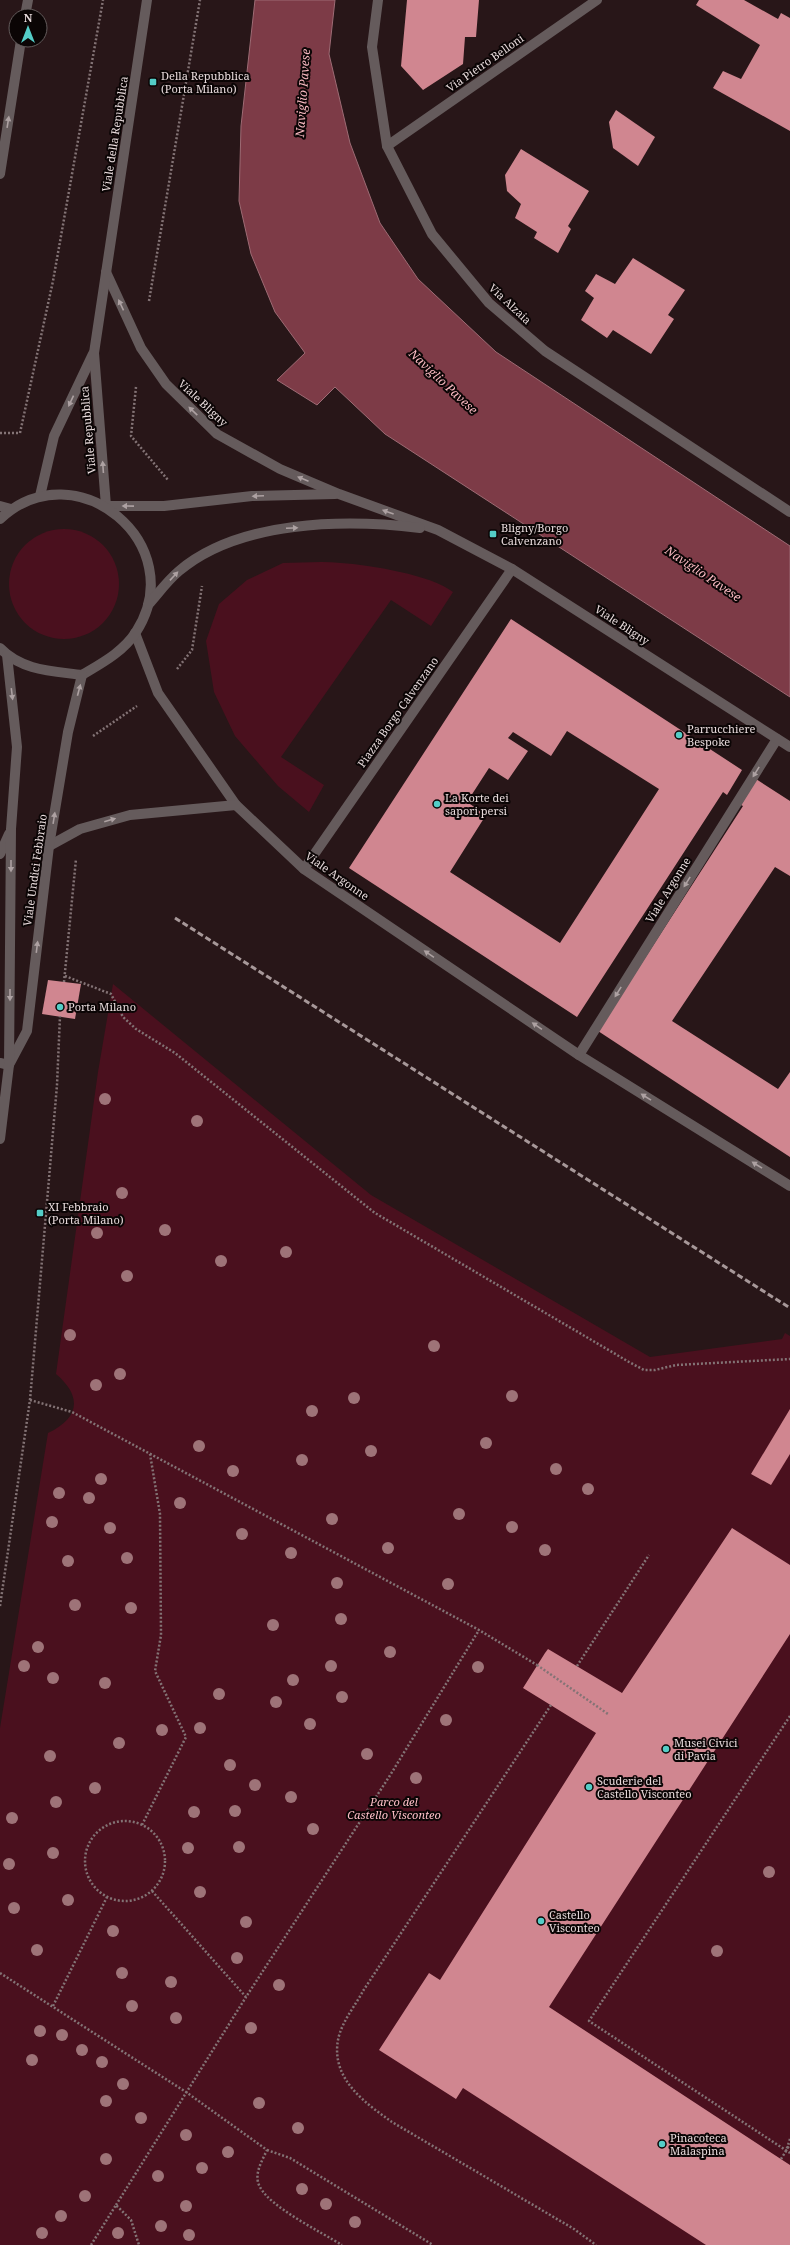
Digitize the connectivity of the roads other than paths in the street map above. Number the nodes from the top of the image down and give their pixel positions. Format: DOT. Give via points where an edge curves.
graph roads {
  1 [pos="148,0"];
  2 [pos="378,0"];
  3 [pos="597,0"];
  4 [pos="20,48"];
  5 [pos="387,146"];
  6 [pos="0,174"];
  7 [pos="106,272"];
  8 [pos="94,353"];
  9 [pos="339,494"];
  10 [pos="40,496"];
  11 [pos="0,506"];
  12 [pos="106,506"];
  13 [pos="11,509"];
  14 [pos="790,512"];
  15 [pos="0,519"];
  16 [pos="438,530"];
  17 [pos="512,569"];
  18 [pos="148,605"];
  19 [pos="136,633"];
  20 [pos="4,652"];
  21 [pos="82,676"];
  22 [pos="777,739"];
  23 [pos="790,748"];
  24 [pos="236,805"];
  25 [pos="11,829"];
  26 [pos="49,846"];
  27 [pos="0,854"];
  28 [pos="304,869"];
  29 [pos="579,1054"];
  30 [pos="5,1064"];
  31 [pos="0,1139"];
  32 [pos="790,1186"];
  1 -- 7 [label="street, Viale della Repubblica"];
  2 -- 5 [label="street, Via Alzaia" via="372,47"];
  3 -- 5 [label="street, Via Pietro Belloni"];
  6 -- 4 [label="street, one-way"];
  5 -- 14 [label="street, Via Alzaia" via="432,234 489,303 545,351"];
  7 -- 8 [label="street, Viale Repubblica"];
  9 -- 7 [label="street, Viale Bligny, one-way" via="280,469 217,434 166,384 141,348"];
  8 -- 10 [label="street, Viale Repubblica, one-way" via="54,436"];
  12 -- 8 [label="street, Viale Repubblica, one-way"];
  9 -- 12 [label="street, Viale Bligny, one-way" via="252,496 164,506"];
  16 -- 9 [label="street, Viale Bligny, one-way"];
  10 -- 12 [label="street" via="76,496"];
  10 -- 13 [label="street"];
  11 -- 13 [label="street"];
  12 -- 18 [label="street" via="128,524 144,549 150,576"];
  13 -- 15 [label="street"];
  16 -- 17 [label="street, Viale Bligny"];
  18 -- 16 [label="street, Viale Bligny, one-way" via="178,571 206,552 234,540 280,528 351,524"];
  17 -- 22 [label="street, Viale Bligny"];
  17 -- 28 [label="street, Piazza Borgo Calvenzano"];
  18 -- 19 [label="street"];
  19 -- 21 [label="street" via="118,652"];
  19 -- 24 [label="street, Viale Argonne" via="158,692"];
  20 -- 21 [label="street" via="28,667"];
  20 -- 25 [label="street, Viale Undici Febbraio, one-way" via="17,747"];
  26 -- 21 [label="street, Viale Undici Febbraio, one-way" via="68,732"];
  22 -- 23 [label="street, Viale Bligny"];
  22 -- 29 [label="street, Viale Argonne, one-way"];
  26 -- 24 [label="street, one-way" via="80,829 130,815"];
  24 -- 28 [label="street, Viale Argonne"];
  25 -- 27 [label="street"];
  25 -- 30 [label="street, Viale Undici Febbraio, one-way"];
  30 -- 26 [label="street, Viale Undici Febbraio, one-way" via="27,1031"];
  29 -- 28 [label="street, Viale Argonne, one-way"];
  32 -- 29 [label="street, Viale Argonne, one-way"];
  30 -- 31 [label="street, Viale Undici Febbraio"];
}
